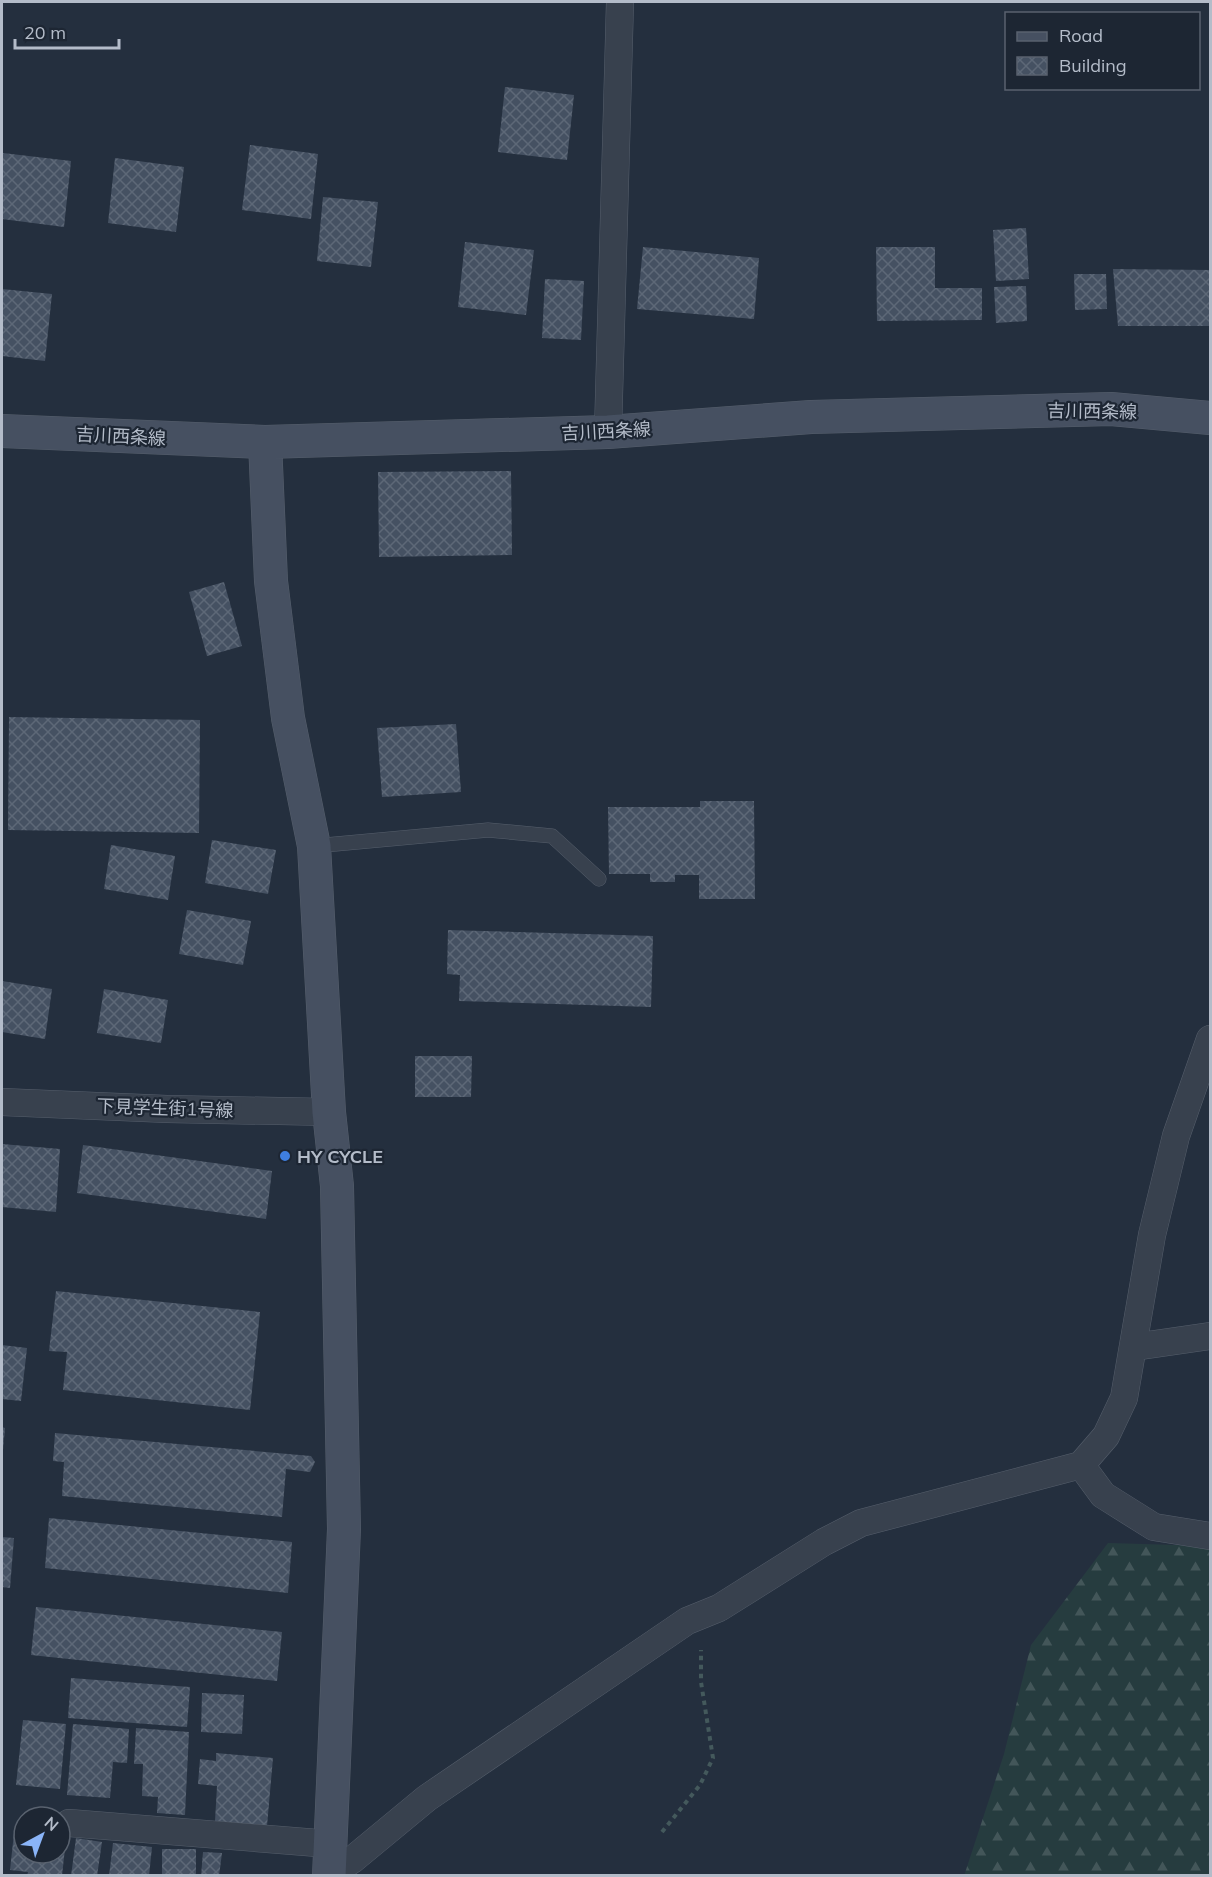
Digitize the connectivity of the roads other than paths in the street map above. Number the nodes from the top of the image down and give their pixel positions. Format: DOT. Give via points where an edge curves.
graph roads {
  1 [pos="620,2"];
  2 [pos="1210,418"];
  3 [pos="2,431"];
  4 [pos="608,432"];
  5 [pos="265,442"];
  6 [pos="314,846"];
  7 [pos="599,879"];
  8 [pos="1210,1039"];
  9 [pos="2,1102"];
  10 [pos="329,1112"];
  11 [pos="1210,1336"];
  12 [pos="1134,1347"];
  13 [pos="1081,1465"];
  14 [pos="1210,1536"];
  15 [pos="72,1824"];
  16 [pos="328,1867"];
  1 -- 4 [label="street"];
  2 -- 4 [label="street, 吉川西条線" via="1111,409 811,417"];
  3 -- 5 [label="street, 吉川西条線"];
  4 -- 5 [label="street, 吉川西条線"];
  5 -- 6 [label="street" via="271,581 288,718"];
  6 -- 7 [label="lane" via="488,830 552,836"];
  6 -- 10 [label="street"];
  8 -- 12 [label="street" via="1176,1136 1152,1235"];
  9 -- 10 [label="street, 下見学生街1号線"];
  10 -- 16 [label="street" via="337,1186 344,1529"];
  11 -- 12 [label="street"];
  12 -- 13 [label="street" via="1124,1398 1106,1436"];
  13 -- 14 [label="street" via="1103,1495 1154,1527"];
  13 -- 16 [label="street" via="861,1523 825,1542 719,1608 687,1621 427,1798 352,1860"];
  15 -- 16 [label="street"];
}
